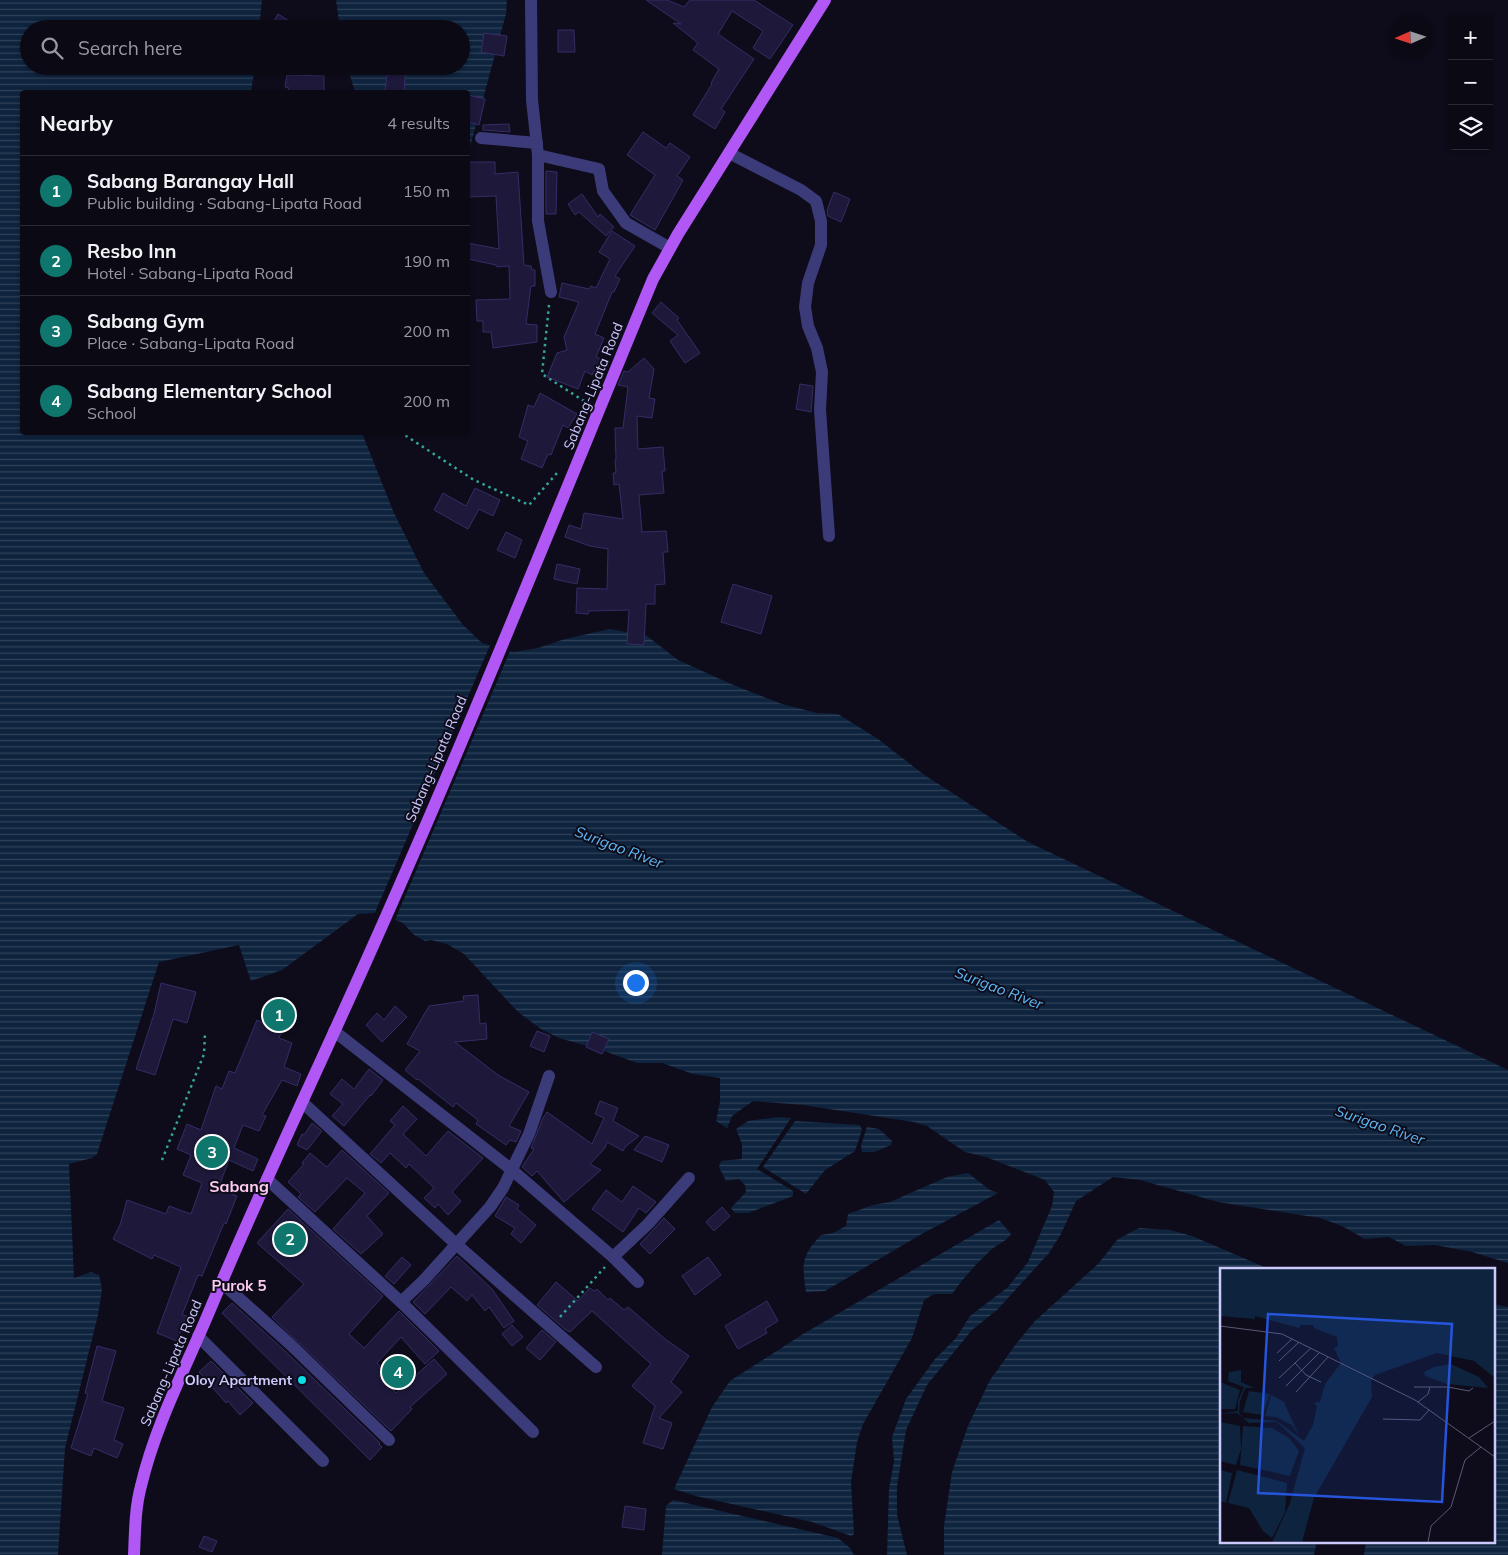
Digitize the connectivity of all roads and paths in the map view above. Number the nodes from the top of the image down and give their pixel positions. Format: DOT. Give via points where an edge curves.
graph roads {
  1 [pos="531,0"];
  2 [pos="825,0"];
  3 [pos="481,138"];
  4 [pos="538,149"];
  5 [pos="729,152"];
  6 [pos="670,248"];
  7 [pos="551,292"];
  8 [pos="599,410"];
  9 [pos="405,435"];
  10 [pos="575,469"];
  11 [pos="829,536"];
  12 [pos="334,1031"];
  13 [pos="205,1033"];
  14 [pos="549,1076"];
  15 [pos="302,1102"];
  16 [pos="162,1160"];
  17 [pos="512,1170"];
  18 [pos="688,1178"];
  19 [pos="267,1179"];
  20 [pos="456,1244"];
  21 [pos="614,1257"];
  22 [pos="221,1282"];
  23 [pos="638,1282"];
  24 [pos="401,1302"];
  25 [pos="550,1327"];
  26 [pos="198,1336"];
  27 [pos="596,1367"];
  28 [pos="533,1432"];
  29 [pos="388,1440"];
  30 [pos="323,1461"];
  31 [pos="134,1555"];
  1 -- 4 [label="street" via="532,100"];
  2 -- 5 [label="main road, Sabang-Lipata Road"];
  3 -- 4 [label="street"];
  4 -- 6 [label="street" via="599,169 603,191 626,223"];
  4 -- 7 [label="street" via="538,221"];
  5 -- 6 [label="main road, Sabang-Lipata Road"];
  5 -- 11 [label="street" via="816,201 821,221 821,245 808,283 805,307 822,372 820,410"];
  6 -- 8 [label="main road, Sabang-Lipata Road" via="653,280"];
  7 -- 8 [label="path" via="542,374"];
  8 -- 10 [label="main road, Sabang-Lipata Road"];
  9 -- 10 [label="path" via="474,480 529,504 559,471"];
  10 -- 12 [label="main road, Sabang-Lipata Road"];
  12 -- 15 [label="main road, Sabang-Lipata Road"];
  12 -- 17 [label="street"];
  13 -- 16 [label="path" via="204,1054"];
  14 -- 17 [label="street" via="529,1134"];
  15 -- 19 [label="main road, Sabang-Lipata Road"];
  15 -- 20 [label="street"];
  17 -- 20 [label="street" via="490,1207"];
  17 -- 21 [label="street"];
  18 -- 21 [label="street"];
  19 -- 22 [label="main road, Sabang-Lipata Road"];
  19 -- 24 [label="street"];
  20 -- 24 [label="street"];
  20 -- 25 [label="street"];
  21 -- 23 [label="street"];
  21 -- 25 [label="path"];
  22 -- 26 [label="main road, Sabang-Lipata Road"];
  22 -- 29 [label="street"];
  24 -- 28 [label="street"];
  25 -- 27 [label="street"];
  26 -- 30 [label="street"];
  26 -- 31 [label="main road, Sabang-Lipata Road" via="148,1458 140,1490"];
}
